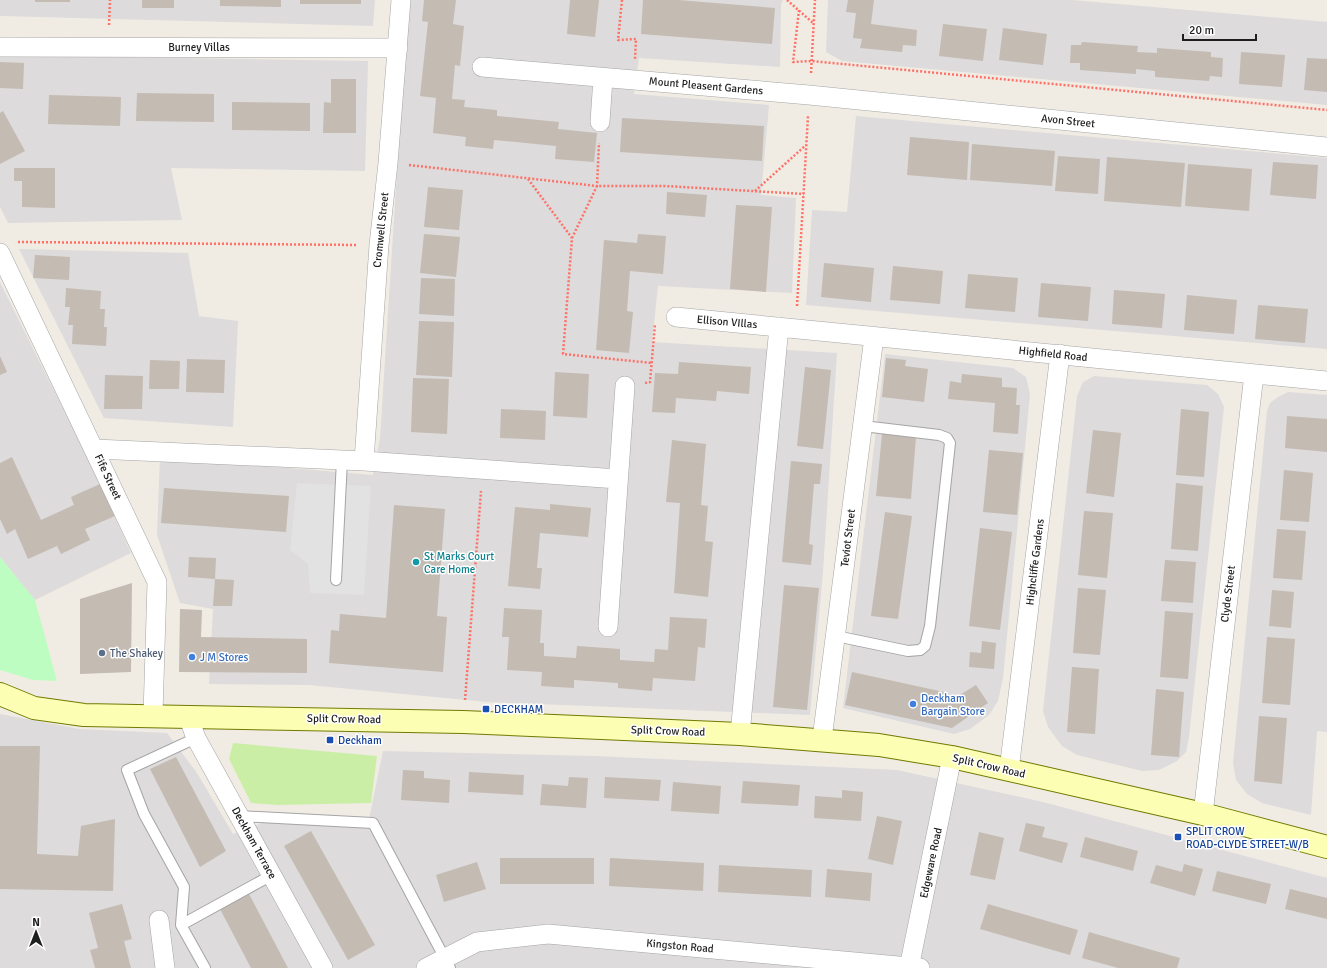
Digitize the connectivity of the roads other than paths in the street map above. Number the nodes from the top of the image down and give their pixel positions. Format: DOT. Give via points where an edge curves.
graph roads {
  1 [pos="401,0"];
  2 [pos="0,47"];
  3 [pos="398,48"];
  4 [pos="482,68"];
  5 [pos="602,78"];
  6 [pos="809,95"];
  7 [pos="600,122"];
  8 [pos="1327,147"];
  9 [pos="0,253"];
  10 [pos="676,317"];
  11 [pos="788,328"];
  12 [pos="874,336"];
  13 [pos="1060,354"];
  14 [pos="1254,374"];
  15 [pos="1327,380"];
  16 [pos="625,386"];
  17 [pos="863,426"];
  18 [pos="95,449"];
  19 [pos="342,460"];
  20 [pos="364,461"];
  21 [pos="618,479"];
  22 [pos="336,580"];
  23 [pos="608,627"];
  24 [pos="836,636"];
  25 [pos="0,694"];
  26 [pos="153,715"];
  27 [pos="188,716"];
  28 [pos="740,734"];
  29 [pos="196,738"];
  30 [pos="822,739"];
  31 [pos="952,757"];
  32 [pos="1009,770"];
  33 [pos="1203,814"];
  34 [pos="239,816"];
  35 [pos="1327,847"];
  36 [pos="272,875"];
  37 [pos="159,920"];
  38 [pos="181,925"];
  39 [pos="447,963"];
  40 [pos="913,967"];
  41 [pos="165,968"];
  42 [pos="205,968"];
  43 [pos="322,968"];
  44 [pos="426,968"];
  1 -- 3 [label="street, Cromwell Street"];
  2 -- 3 [label="street, Burney Villas"];
  3 -- 20 [label="street, Cromwell Street" via="379,245"];
  4 -- 5 [label="street, Mount Pleasent Gardens"];
  5 -- 6 [label="street, Mount Pleasent Gardens"];
  5 -- 7 [label="street"];
  6 -- 8 [label="street, Avon Street"];
  9 -- 18 [label="street, Fife Street"];
  10 -- 11 [label="street, Ellison VIllas"];
  11 -- 12 [label="street, Highfield Road"];
  11 -- 28 [label="street"];
  12 -- 13 [label="street, Highfield Road"];
  12 -- 17 [label="street, Teviot Street"];
  13 -- 14 [label="street, Highfield Road"];
  13 -- 32 [label="street, Highcliffe Gardens"];
  14 -- 15 [label="street, Highfield Road"];
  14 -- 33 [label="street, Clyde Street"];
  16 -- 21 [label="street"];
  17 -- 24 [label="street, Teviot Street"];
  17 -- 24 [label="lane" via="939,435 947,438 950,443 930,626 925,646 920,650 908,651"];
  18 -- 19 [label="street"];
  18 -- 26 [label="street, Fife Street" via="157,582"];
  19 -- 20 [label="street"];
  19 -- 22 [label="lane"];
  20 -- 21 [label="street"];
  21 -- 23 [label="street"];
  24 -- 30 [label="street, Teviot Street"];
  25 -- 26 [label="street, Split Crow Road" via="34,708 84,715"];
  26 -- 27 [label="street, Split Crow Road"];
  27 -- 28 [label="street, Split Crow Road" via="463,722"];
  27 -- 29 [label="street, Deckham Terrace"];
  28 -- 30 [label="street, Split Crow Road"];
  29 -- 34 [label="street, Deckham Terrace"];
  29 -- 38 [label="lane" via="127,770 144,814 184,887"];
  30 -- 31 [label="street, Split Crow Road" via="880,745"];
  31 -- 32 [label="street, Split Crow Road"];
  31 -- 40 [label="street, Edgeware Road"];
  32 -- 33 [label="street, Split Crow Road"];
  33 -- 35 [label="street, Split Crow Road"];
  34 -- 36 [label="street, Deckham Terrace"];
  34 -- 39 [label="lane" via="373,823"];
  36 -- 38 [label="lane"];
  36 -- 43 [label="street, Deckham Terrace"];
  37 -- 41 [label="street"];
  38 -- 42 [label="lane"];
  39 -- 40 [label="street, Kingston Road" via="477,942 548,934"];
  39 -- 44 [label="street, Kingston Road"];
}
